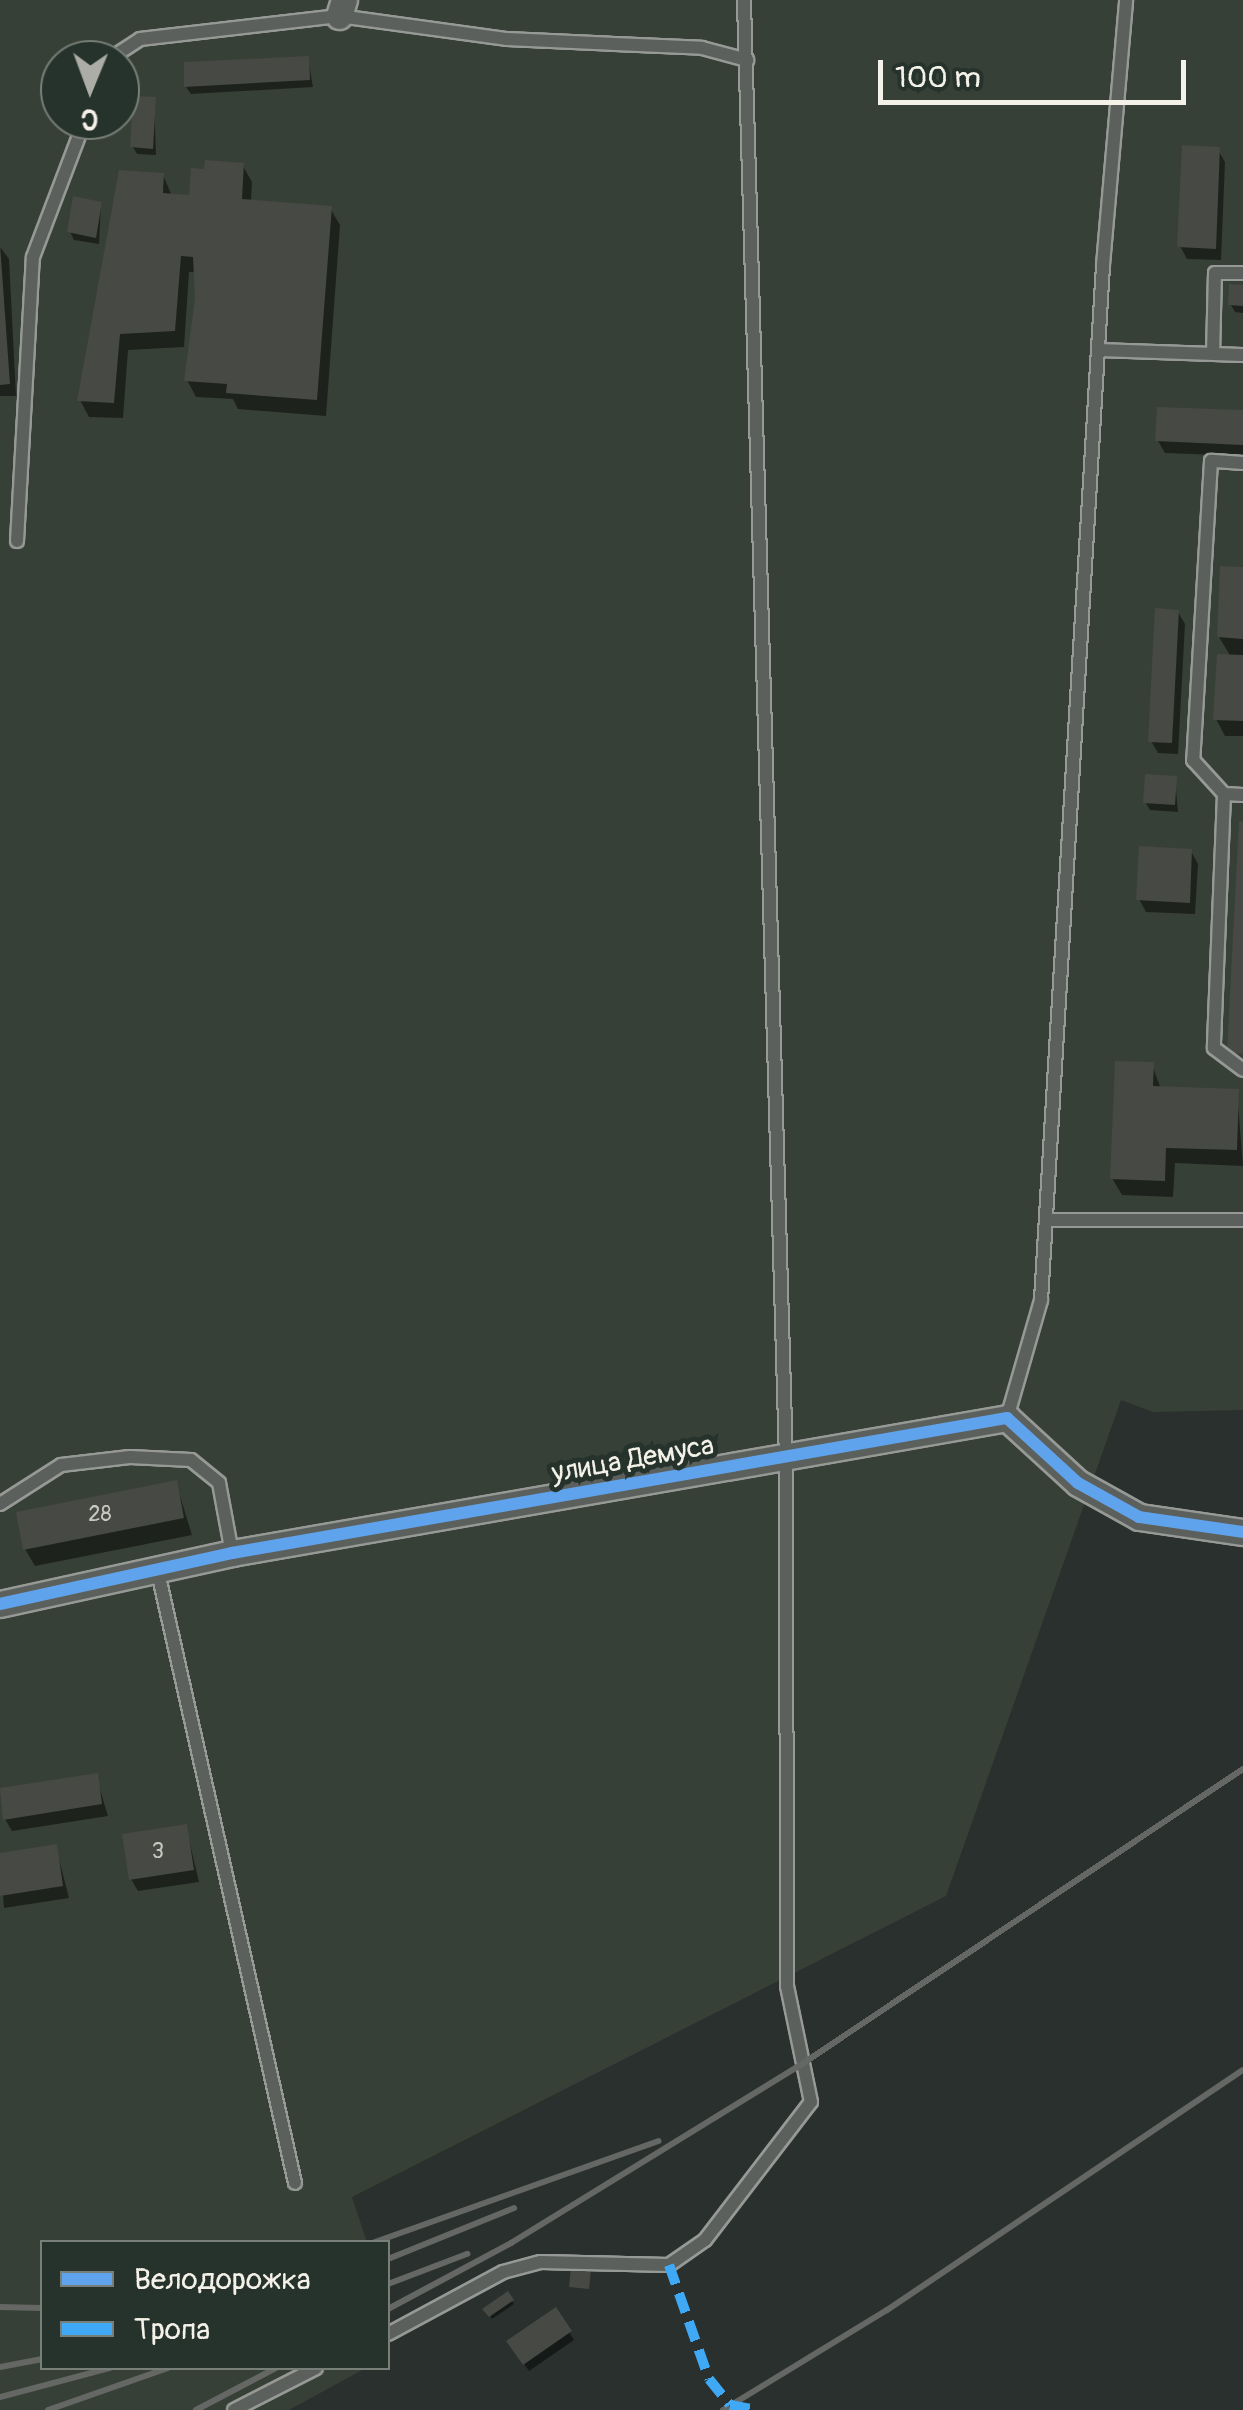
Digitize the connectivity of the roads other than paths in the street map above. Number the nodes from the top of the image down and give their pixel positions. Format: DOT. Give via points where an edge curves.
graph roads {
  1 [pos="744,0"];
  2 [pos="1126,0"];
  3 [pos="342,8"];
  4 [pos="138,40"];
  5 [pos="747,60"];
  6 [pos="77,140"];
  7 [pos="1243,273"];
  8 [pos="1098,350"];
  9 [pos="1213,354"];
  10 [pos="1243,355"];
  11 [pos="1243,463"];
  12 [pos="17,541"];
  13 [pos="1224,794"];
  14 [pos="1243,795"];
  15 [pos="1243,1070"];
  16 [pos="1046,1220"];
  17 [pos="1243,1220"];
  18 [pos="1007,1418"];
  19 [pos="786,1460"];
  20 [pos="0,1504"];
  21 [pos="1243,1532"];
  22 [pos="232,1554"];
  23 [pos="158,1568"];
  24 [pos="0,1604"];
  25 [pos="296,2183"];
  26 [pos="390,2333"];
  27 [pos="312,2370"];
  28 [pos="234,2410"];
  1 -- 5 [label="lane"];
  2 -- 8 [label="lane"];
  3 -- 4 [label="lane"];
  3 -- 5 [label="lane" via="507,40 702,48"];
  5 -- 19 [label="lane"];
  6 -- 12 [label="lane" via="32,257"];
  7 -- 9 [label="lane" via="1216,273"];
  8 -- 9 [label="lane"];
  8 -- 16 [label="lane"];
  9 -- 10 [label="lane"];
  11 -- 13 [label="lane" via="1211,462 1194,740 1193,760"];
  13 -- 14 [label="lane"];
  13 -- 15 [label="lane" via="1214,1048"];
  16 -- 17 [label="lane"];
  16 -- 18 [label="lane" via="1041,1300"];
  18 -- 19 [label="street, улица Демуса"];
  18 -- 21 [label="street" via="1078,1483 1139,1517"];
  19 -- 22 [label="street, улица Демуса"];
  19 -- 26 [label="lane" via="787,1986 811,2102 706,2240 669,2266 541,2262 503,2272"];
  20 -- 22 [label="lane" via="61,1465 130,1457 191,1460 220,1483"];
  22 -- 23 [label="street, улица Демуса"];
  23 -- 24 [label="street, улица Демуса"];
  23 -- 25 [label="lane"];
  27 -- 28 [label="lane"];
}
